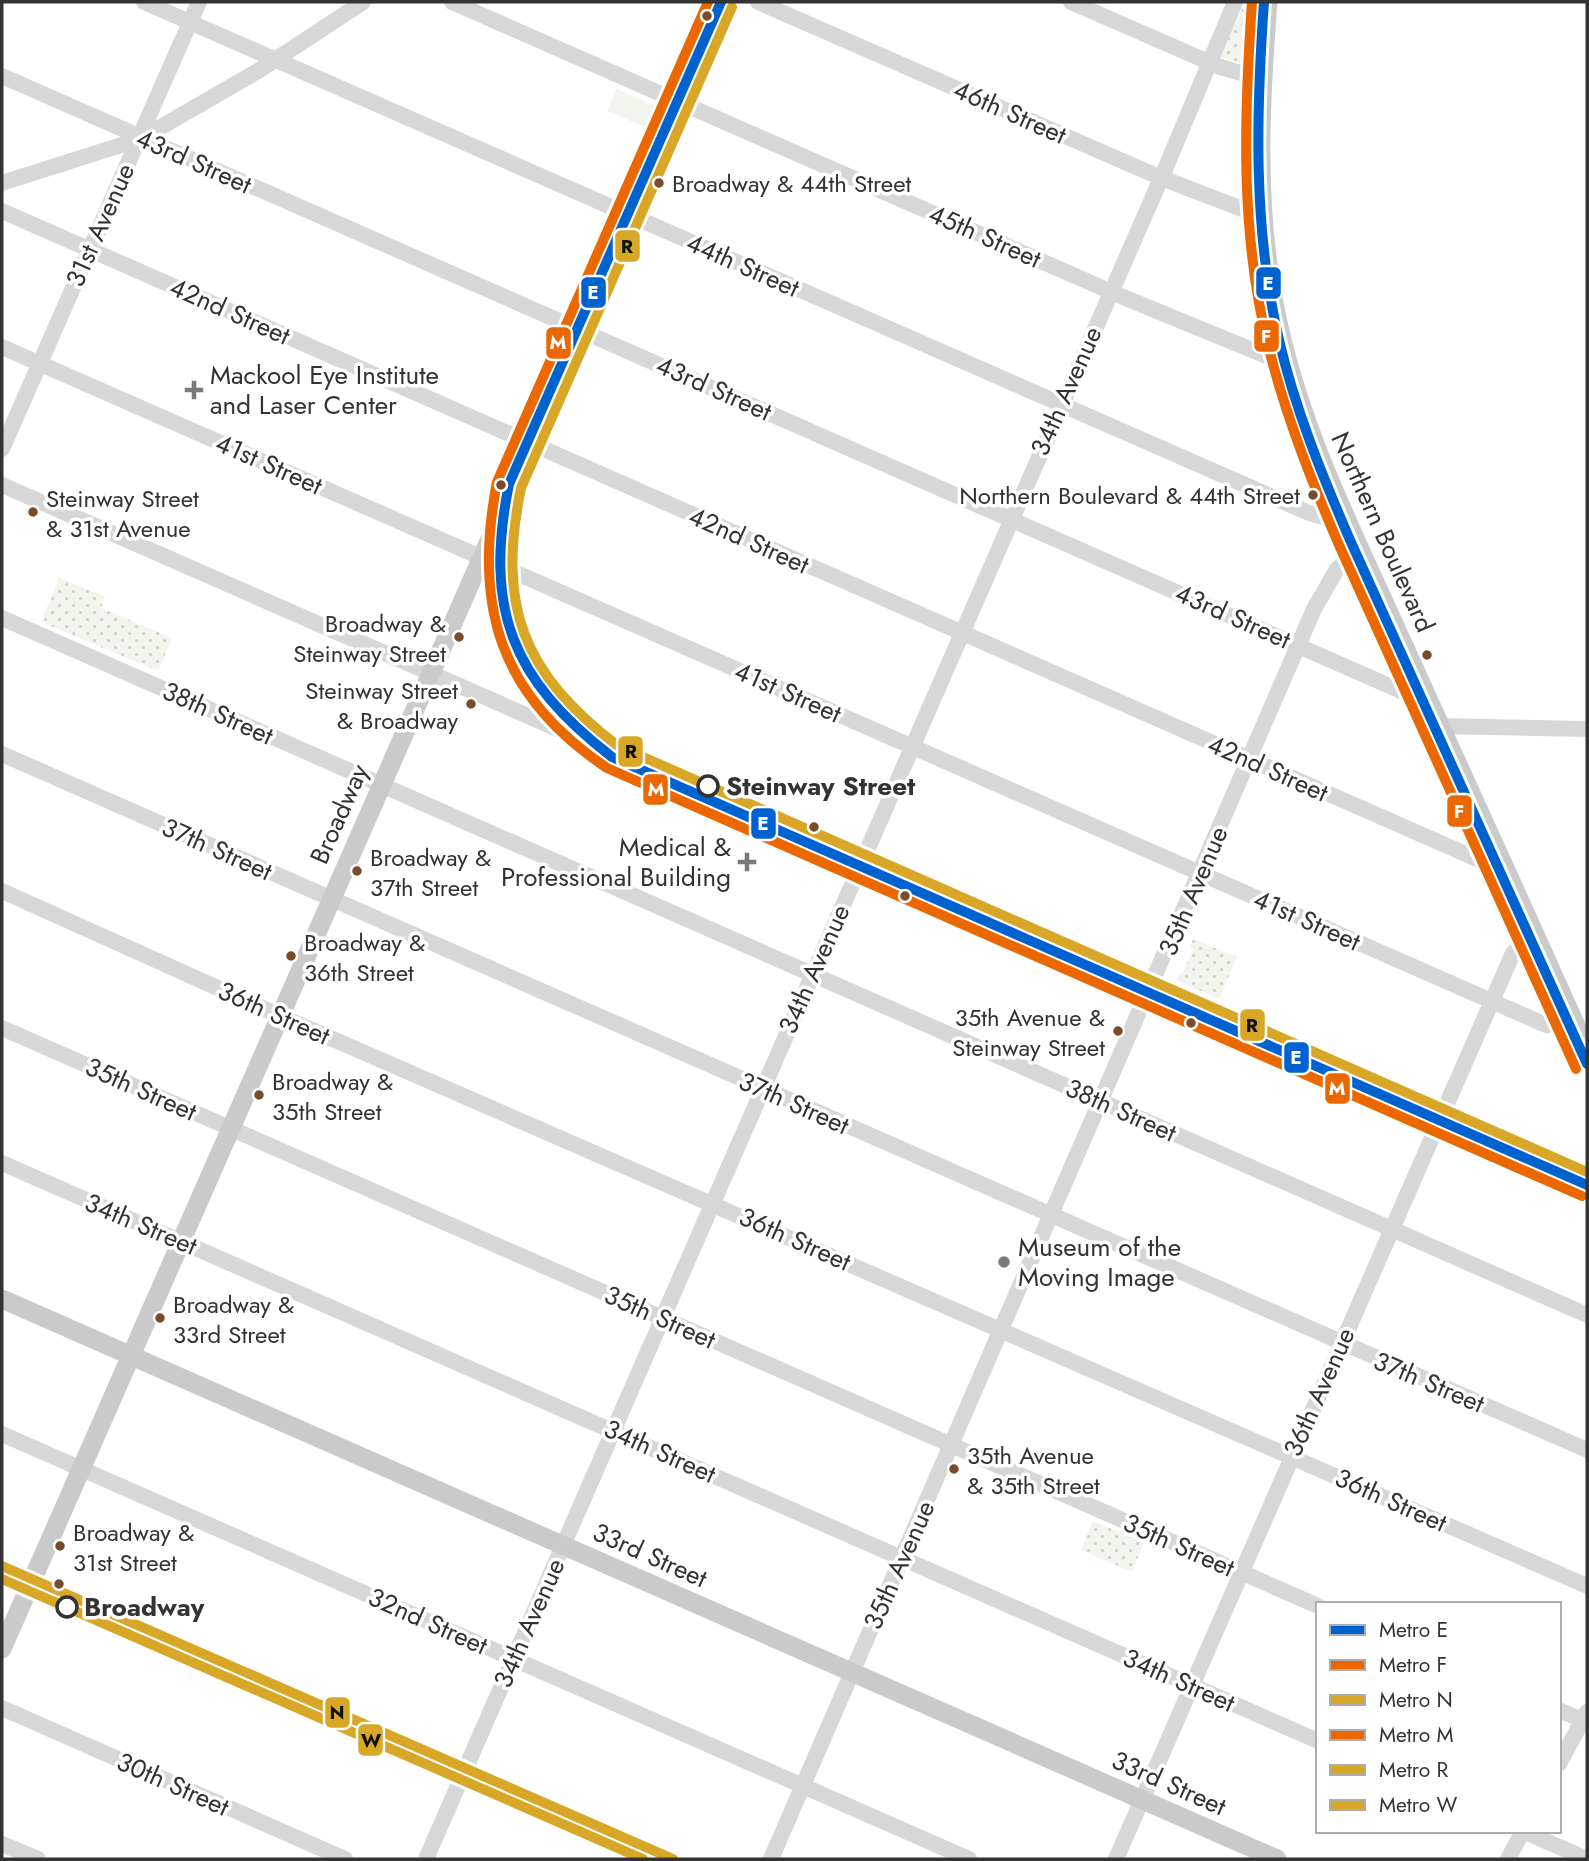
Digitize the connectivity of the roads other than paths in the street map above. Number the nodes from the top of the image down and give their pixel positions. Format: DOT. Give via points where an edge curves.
graph roads {
  1 [pos="144,2"];
  2 [pos="199,2"];
  3 [pos="363,2"];
  4 [pos="452,2"];
  5 [pos="726,2"];
  6 [pos="758,2"];
  7 [pos="1071,2"];
  8 [pos="1235,2"];
  9 [pos="1268,2"];
  10 [pos="190,22"];
  11 [pos="274,61"];
  12 [pos="1209,62"];
  13 [pos="2,76"];
  14 [pos="1262,79"];
  15 [pos="681,102"];
  16 [pos="140,139"];
  17 [pos="1159,177"];
  18 [pos="2,183"];
  19 [pos="2,211"];
  20 [pos="631,216"];
  21 [pos="1263,217"];
  22 [pos="90,250"];
  23 [pos="1110,291"];
  24 [pos="582,330"];
  25 [pos="2,347"];
  26 [pos="40,364"];
  27 [pos="1289,365"];
  28 [pos="1060,404"];
  29 [pos="531,444"];
  30 [pos="2,449"];
  31 [pos="2,485"];
  32 [pos="1343,511"];
  33 [pos="1011,518"];
  34 [pos="1361,550"];
  35 [pos="481,558"];
  36 [pos="2,618"];
  37 [pos="961,633"];
  38 [pos="1300,646"];
  39 [pos="430,673"];
  40 [pos="1427,695"];
  41 [pos="1441,726"];
  42 [pos="1587,729"];
  43 [pos="911,747"];
  44 [pos="2,754"];
  45 [pos="1250,760"];
  46 [pos="382,785"];
  47 [pos="1499,856"];
  48 [pos="860,863"];
  49 [pos="1200,874"];
  50 [pos="2,891"];
  51 [pos="330,899"];
  52 [pos="1535,934"];
  53 [pos="812,974"];
  54 [pos="1149,990"];
  55 [pos="1492,1001"];
  56 [pos="280,1016"];
  57 [pos="1576,1026"];
  58 [pos="2,1028"];
  59 [pos="1587,1050"];
  60 [pos="762,1089"];
  61 [pos="1101,1101"];
  62 [pos="1439,1117"];
  63 [pos="231,1128"];
  64 [pos="2,1163"];
  65 [pos="1587,1181"];
  66 [pos="712,1202"];
  67 [pos="1051,1216"];
  68 [pos="1390,1228"];
  69 [pos="181,1241"];
  70 [pos="2,1298"];
  71 [pos="1587,1315"];
  72 [pos="662,1318"];
  73 [pos="1002,1330"];
  74 [pos="1340,1343"];
  75 [pos="131,1355"];
  76 [pos="613,1431"];
  77 [pos="2,1434"];
  78 [pos="951,1445"];
  79 [pos="1587,1450"];
  80 [pos="1291,1457"];
  81 [pos="81,1469"];
  82 [pos="563,1545"];
  83 [pos="902,1558"];
  84 [pos="2,1570"];
  85 [pos="1241,1573"];
  86 [pos="31,1583"];
  87 [pos="1587,1586"];
  88 [pos="1316,1605"];
  89 [pos="2,1649"];
  90 [pos="514,1659"];
  91 [pos="852,1672"];
  92 [pos="1191,1685"];
  93 [pos="2,1708"];
  94 [pos="1561,1711"];
  95 [pos="1586,1718"];
  96 [pos="1316,1740"];
  97 [pos="1561,1761"];
  98 [pos="464,1773"];
  99 [pos="803,1786"];
  100 [pos="1142,1800"];
  101 [pos="1522,1833"];
  102 [pos="1528,1833"];
  103 [pos="2,1844"];
  104 [pos="38,1859"];
  105 [pos="345,1859"];
  106 [pos="426,1859"];
  107 [pos="660,1859"];
  108 [pos="771,1859"];
  109 [pos="969,1859"];
  110 [pos="1116,1859"];
  111 [pos="1277,1859"];
  112 [pos="1508,1859"];
  113 [pos="1587,1859"];
  1 -- 10 [label="street, 44th Street"];
  2 -- 10 [label="street, 31st Avenue"];
  3 -- 11 [label="street"];
  4 -- 15 [label="street, 45th Street"];
  5 -- 15 [label="main road, Broadway"];
  6 -- 17 [label="street, 46th Street"];
  7 -- 12 [label="street"];
  8 -- 12 [label="street, 34th Avenue"];
  9 -- 14 [label="main road, Northern Boulevard"];
  10 -- 11 [label="street, 44th Street"];
  10 -- 16 [label="street, 31st Avenue"];
  11 -- 16 [label="street"];
  11 -- 20 [label="street, 44th Street"];
  12 -- 14 [label="street"];
  12 -- 17 [label="street, 34th Avenue"];
  13 -- 16 [label="street, 43rd Street"];
  14 -- 21 [label="main road, Northern Boulevard"];
  15 -- 20 [label="main road, Broadway"];
  15 -- 23 [label="street, 45th Street"];
  16 -- 18 [label="street"];
  16 -- 22 [label="street, 31st Avenue"];
  16 -- 24 [label="street, 43rd Street"];
  17 -- 21 [label="street, 46th Street"];
  17 -- 23 [label="street, 34th Avenue"];
  19 -- 22 [label="street, 42nd Street"];
  20 -- 24 [label="main road, Broadway"];
  20 -- 28 [label="street, 44th Street"];
  21 -- 27 [label="main road, Northern Boulevard" via="1274,303"];
  22 -- 26 [label="street, 31st Avenue"];
  22 -- 29 [label="street, 42nd Street"];
  23 -- 27 [label="street, 45th Street"];
  23 -- 28 [label="street, 34th Avenue"];
  24 -- 29 [label="main road, Broadway"];
  24 -- 33 [label="street, 43rd Street"];
  25 -- 26 [label="street, 41st Street"];
  26 -- 30 [label="street, 31st Avenue"];
  26 -- 35 [label="street, 41st Street"];
  27 -- 32 [label="main road, Northern Boulevard" via="1315,446"];
  28 -- 32 [label="street, 44th Street" via="1309,513 1323,517"];
  28 -- 33 [label="street, 34th Avenue"];
  29 -- 35 [label="main road, Broadway"];
  29 -- 37 [label="street, 42nd Street"];
  31 -- 39 [label="street"];
  32 -- 34 [label="main road, Northern Boulevard"];
  33 -- 37 [label="street, 34th Avenue"];
  33 -- 38 [label="street, 43rd Street"];
  34 -- 38 [label="street, 35th Avenue" via="1332,575"];
  34 -- 40 [label="main road, Northern Boulevard"];
  35 -- 39 [label="main road, Broadway"];
  35 -- 43 [label="street, 41st Street"];
  36 -- 46 [label="street, 38th Street"];
  37 -- 43 [label="street, 34th Avenue"];
  37 -- 45 [label="street, 42nd Street"];
  38 -- 40 [label="street, 43rd Street" via="1401,691"];
  38 -- 45 [label="street, 35th Avenue"];
  39 -- 46 [label="main road, Broadway"];
  39 -- 48 [label="street"];
  40 -- 41 [label="main road, Northern Boulevard"];
  41 -- 42 [label="street"];
  41 -- 47 [label="main road, Northern Boulevard"];
  43 -- 48 [label="street, 34th Avenue"];
  43 -- 49 [label="street, 41st Street"];
  44 -- 51 [label="street, 37th Street"];
  45 -- 47 [label="street, 42nd Street" via="1477,859"];
  45 -- 49 [label="street, 35th Avenue"];
  46 -- 51 [label="main road, Broadway"];
  46 -- 53 [label="street, 38th Street"];
  47 -- 52 [label="main road, Northern Boulevard"];
  48 -- 53 [label="street, 34th Avenue"];
  48 -- 54 [label="street"];
  49 -- 54 [label="street, 35th Avenue"];
  49 -- 55 [label="street, 41st Street"];
  50 -- 56 [label="street, 36th Street"];
  51 -- 56 [label="main road, Broadway"];
  51 -- 60 [label="street, 37th Street"];
  52 -- 55 [label="street, 36th Avenue" via="1513,953"];
  52 -- 57 [label="main road, Northern Boulevard"];
  53 -- 60 [label="street, 34th Avenue"];
  53 -- 61 [label="street, 38th Street"];
  54 -- 61 [label="street, 35th Avenue"];
  54 -- 62 [label="street"];
  55 -- 57 [label="street, 41st Street" via="1546,1026"];
  55 -- 62 [label="street, 36th Avenue"];
  56 -- 63 [label="main road, Broadway"];
  56 -- 66 [label="street, 36th Street"];
  57 -- 59 [label="main road, Northern Boulevard"];
  58 -- 63 [label="street, 35th Street"];
  60 -- 66 [label="street, 34th Avenue"];
  60 -- 67 [label="street, 37th Street"];
  61 -- 67 [label="street, 35th Avenue"];
  61 -- 68 [label="street, 38th Street"];
  62 -- 65 [label="street"];
  62 -- 68 [label="street, 36th Avenue"];
  63 -- 69 [label="main road, Broadway"];
  63 -- 72 [label="street, 35th Street"];
  64 -- 69 [label="street, 34th Street"];
  66 -- 72 [label="street, 34th Avenue"];
  66 -- 73 [label="street, 36th Street"];
  67 -- 73 [label="street, 35th Avenue"];
  67 -- 74 [label="street, 37th Street"];
  68 -- 71 [label="street, 38th Street"];
  68 -- 74 [label="street, 36th Avenue"];
  69 -- 75 [label="main road, Broadway"];
  69 -- 76 [label="street, 34th Street"];
  70 -- 75 [label="main road, 33rd Street"];
  72 -- 76 [label="street, 34th Avenue"];
  72 -- 78 [label="street, 35th Street"];
  73 -- 78 [label="street, 35th Avenue"];
  73 -- 80 [label="street, 36th Street"];
  74 -- 79 [label="street, 37th Street"];
  74 -- 80 [label="street, 36th Avenue"];
  75 -- 81 [label="main road, Broadway"];
  75 -- 82 [label="main road, 33rd Street"];
  76 -- 82 [label="street, 34th Avenue"];
  76 -- 83 [label="street, 34th Street"];
  77 -- 81 [label="street, 32nd Street"];
  78 -- 83 [label="street, 35th Avenue"];
  78 -- 85 [label="street, 35th Street"];
  80 -- 85 [label="street, 36th Avenue"];
  80 -- 87 [label="street, 36th Street"];
  81 -- 86 [label="main road, Broadway"];
  81 -- 90 [label="street, 32nd Street"];
  82 -- 90 [label="street, 34th Avenue"];
  82 -- 91 [label="main road, 33rd Street"];
  83 -- 91 [label="street, 35th Avenue"];
  83 -- 92 [label="street, 34th Street"];
  84 -- 86 [label="main road"];
  85 -- 88 [label="street, 35th Street"];
  85 -- 92 [label="street, 36th Avenue"];
  86 -- 89 [label="main road, Broadway"];
  86 -- 98 [label="main road"];
  90 -- 98 [label="street, 34th Avenue"];
  90 -- 99 [label="street, 32nd Street"];
  91 -- 99 [label="street, 35th Avenue"];
  91 -- 100 [label="main road, 33rd Street"];
  92 -- 96 [label="street, 34th Street"];
  92 -- 100 [label="street, 36th Avenue"];
  93 -- 105 [label="street, 30th Street"];
  94 -- 95 [label="street"];
  95 -- 97 [label="street"];
  98 -- 106 [label="street, 34th Avenue"];
  98 -- 107 [label="main road"];
  99 -- 108 [label="street, 35th Avenue"];
  99 -- 109 [label="street, 32nd Street"];
  100 -- 110 [label="street, 36th Avenue"];
  100 -- 111 [label="main road, 33rd Street"];
  101 -- 112 [label="street"];
  102 -- 113 [label="street"];
  103 -- 104 [label="street"];
}
